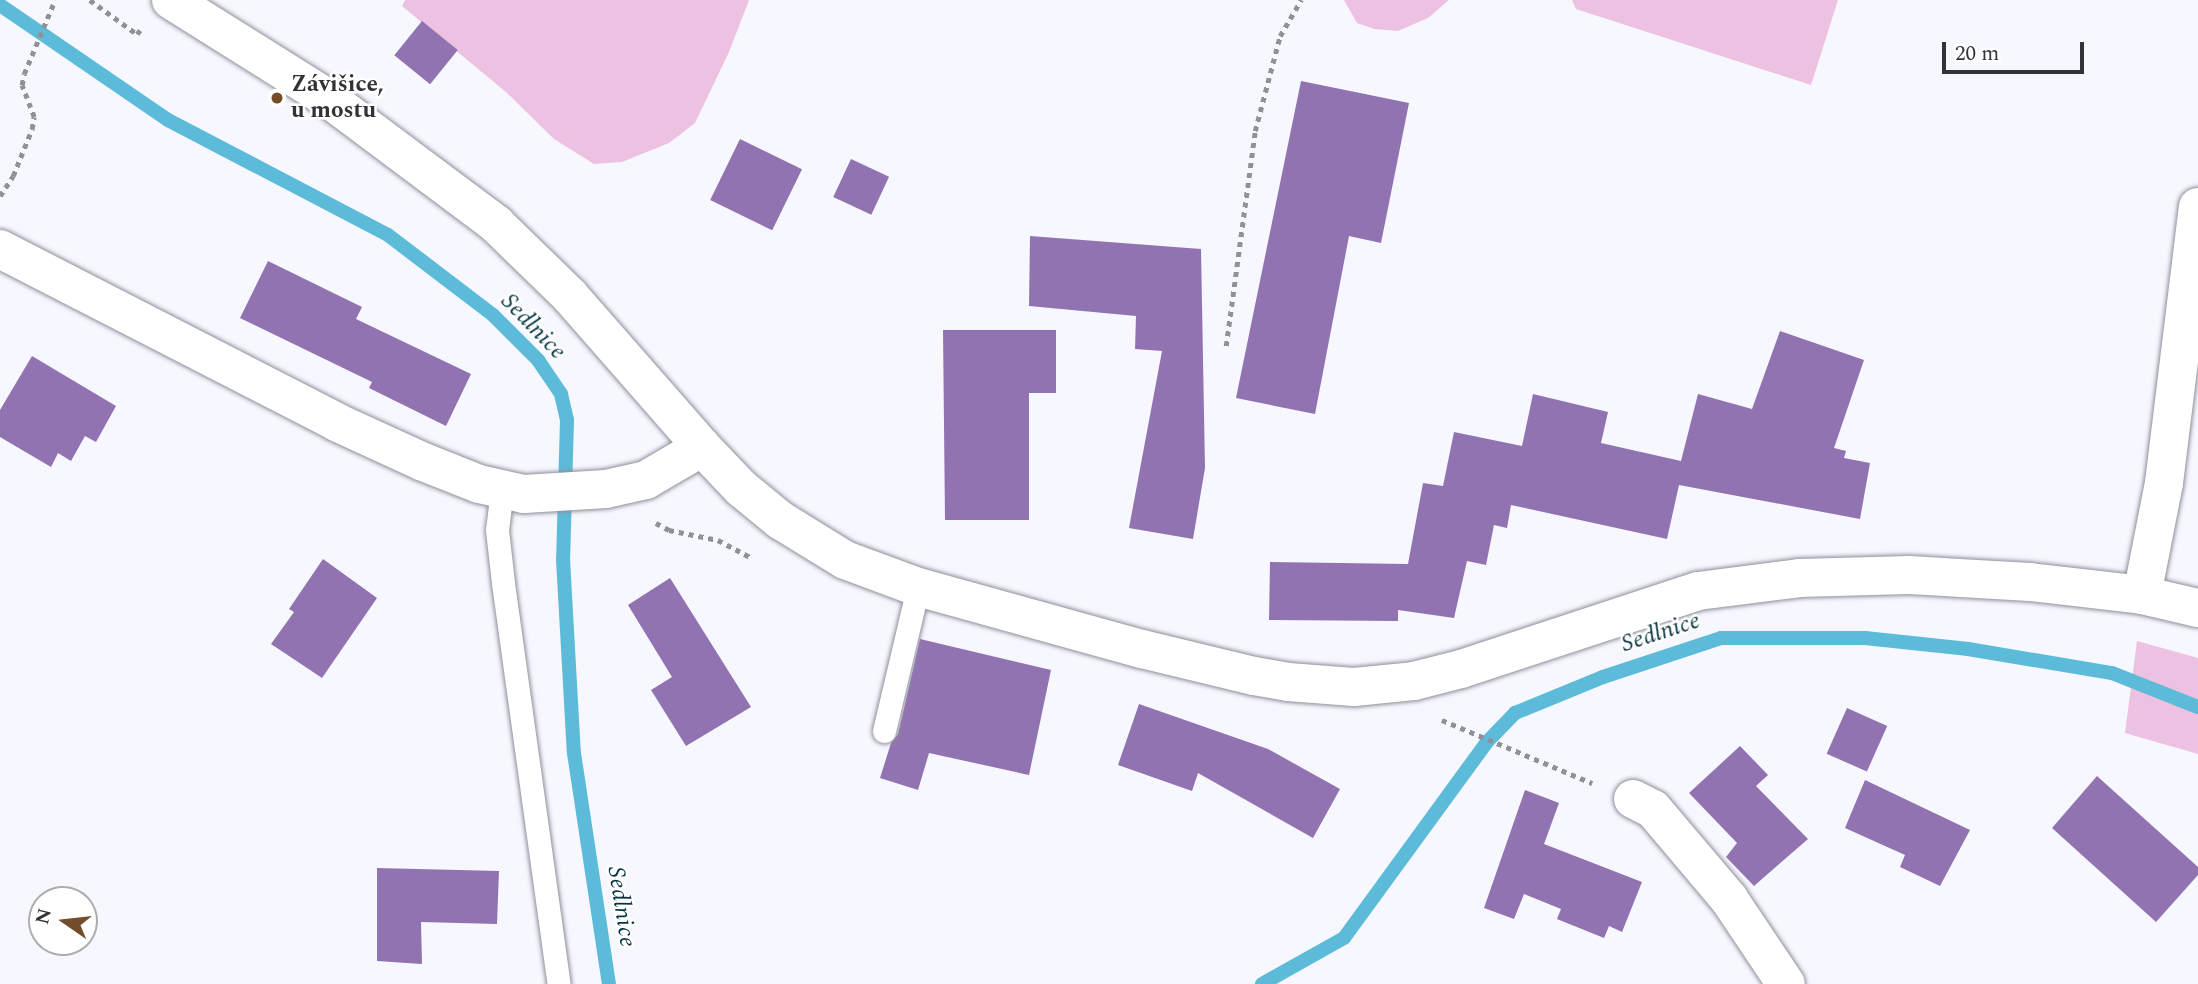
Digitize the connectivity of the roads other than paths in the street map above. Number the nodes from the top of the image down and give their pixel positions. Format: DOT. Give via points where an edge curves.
graph roads {
  1 [pos="171,0"];
  2 [pos="2198,207"];
  3 [pos="0,249"];
  4 [pos="702,447"];
  5 [pos="513,492"];
  6 [pos="918,587"];
  7 [pos="2142,595"];
  8 [pos="2198,608"];
  9 [pos="884,731"];
  10 [pos="1633,799"];
  11 [pos="559,984"];
  12 [pos="1786,984"];
  1 -- 4 [label="main road" via="329,99 496,224 569,295"];
  2 -- 7 [label="main road" via="2164,483"];
  3 -- 5 [label="main road" via="336,422 421,461"];
  4 -- 5 [label="main road" via="634,484 577,493"];
  4 -- 6 [label="main road" via="741,488 810,541 845,560"];
  5 -- 11 [label="lane" via="497,530"];
  6 -- 7 [label="main road" via="1242,673 1354,687 1414,681 1461,669 1655,603 1748,583 1909,575"];
  6 -- 9 [label="lane"];
  7 -- 8 [label="main road"];
  10 -- 12 [label="main road" via="1653,809 1729,899"];
}
